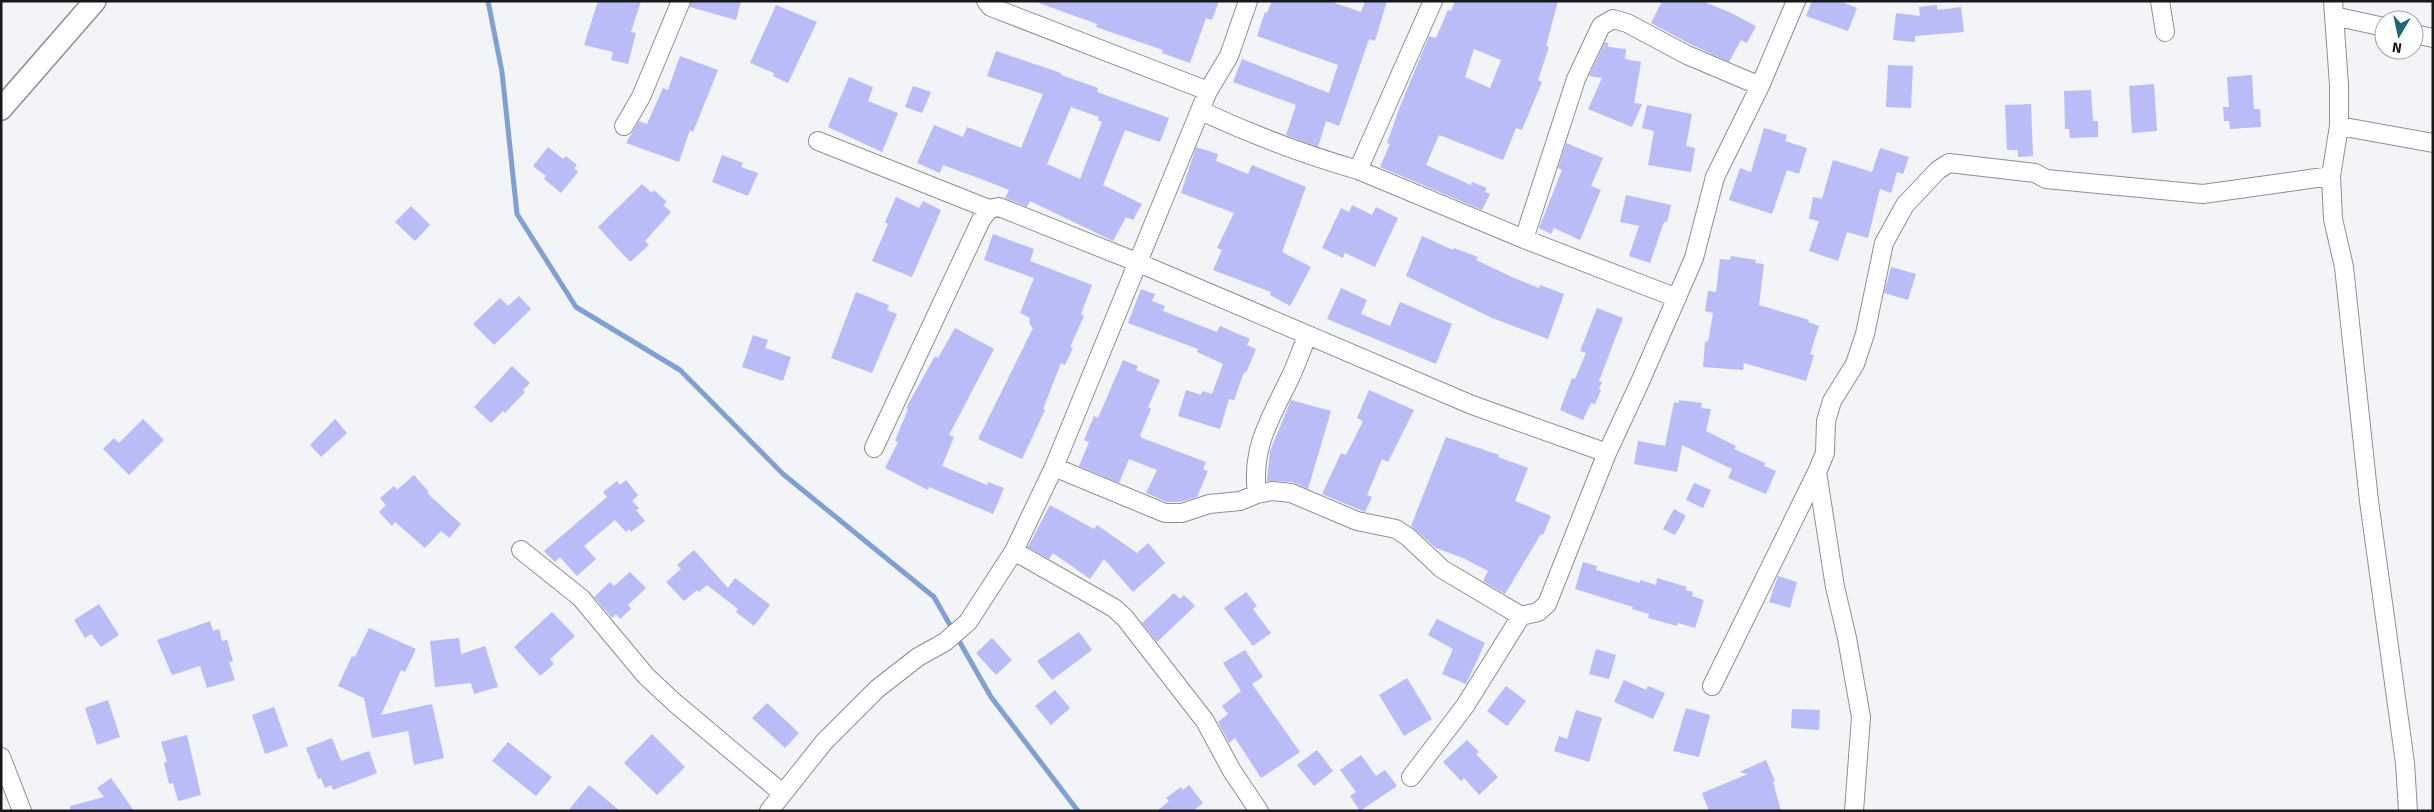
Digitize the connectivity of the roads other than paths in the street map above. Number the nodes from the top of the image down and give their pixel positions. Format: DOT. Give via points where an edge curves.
graph roads {
  1 [pos="96,1"];
  2 [pos="681,1"];
  3 [pos="986,1"];
  4 [pos="1248,1"];
  5 [pos="1433,1"];
  6 [pos="1796,1"];
  7 [pos="2160,1"];
  8 [pos="2333,9"];
  9 [pos="2374,23"];
  10 [pos="2165,32"];
  11 [pos="1760,86"];
  12 [pos="1208,92"];
  13 [pos="3,103"];
  14 [pos="1201,111"];
  15 [pos="624,126"];
  16 [pos="2339,126"];
  17 [pos="818,141"];
  18 [pos="2433,143"];
  19 [pos="1358,170"];
  20 [pos="2331,176"];
  21 [pos="989,209"];
  22 [pos="1524,239"];
  23 [pos="1139,264"];
  24 [pos="1677,298"];
  25 [pos="1307,336"];
  26 [pos="874,448"];
  27 [pos="1607,452"];
  28 [pos="1054,466"];
  29 [pos="1817,472"];
  30 [pos="1257,494"];
  31 [pos="521,550"];
  32 [pos="1014,551"];
  33 [pos="1521,616"];
  34 [pos="1712,686"];
  35 [pos="1,757"];
  36 [pos="1411,777"];
  37 [pos="782,793"];
  38 [pos="22,811"];
  39 [pos="769,811"];
  40 [pos="1259,811"];
  41 [pos="1854,811"];
  42 [pos="2408,811"];
  1 -- 13 [label="street"];
  2 -- 15 [label="street" via="641,97"];
  3 -- 12 [label="street" via="991,7"];
  4 -- 12 [label="street" via="1229,56"];
  5 -- 19 [label="street"];
  6 -- 11 [label="street"];
  7 -- 10 [label="street"];
  8 -- 9 [label="street"];
  8 -- 16 [label="street"];
  11 -- 22 [label="street" via="1687,55 1628,23 1613,19 1601,26 1576,79"];
  11 -- 24 [label="street" via="1715,177 1694,258"];
  12 -- 14 [label="street"];
  14 -- 19 [label="street" via="1259,138"];
  14 -- 23 [label="street"];
  16 -- 18 [label="street"];
  16 -- 20 [label="street"];
  17 -- 21 [label="street"];
  19 -- 22 [label="street"];
  20 -- 29 [label="street" via="2202,194 2046,179 2035,173 1965,164 1943,166 1905,205 1884,243 1865,334 1855,364 1832,401 1826,421 1825,453"];
  20 -- 42 [label="street" via="2333,219 2344,267 2369,501"];
  21 -- 23 [label="street" via="999,207"];
  21 -- 26 [label="street"];
  22 -- 24 [label="street"];
  23 -- 25 [label="street"];
  23 -- 28 [label="street"];
  24 -- 27 [label="street"];
  25 -- 27 [label="street" via="1472,405"];
  25 -- 30 [label="street" via="1290,379 1268,420 1257,454 1254,474"];
  27 -- 33 [label="street" via="1547,604 1538,612"];
  28 -- 30 [label="street" via="1165,513 1182,513 1209,504 1240,502"];
  28 -- 32 [label="street"];
  29 -- 34 [label="street"];
  29 -- 41 [label="street" via="1835,587 1861,717"];
  30 -- 33 [label="street" via="1272,491 1291,493 1357,521 1396,528 1442,569"];
  31 -- 37 [label="street" via="581,598 646,676"];
  32 -- 37 [label="street" via="968,622 877,690 824,742"];
  32 -- 40 [label="street" via="1114,608 1125,618 1205,721 1232,771"];
  33 -- 36 [label="street" via="1465,706"];
  35 -- 38 [label="street"];
  37 -- 39 [label="street"];
}
